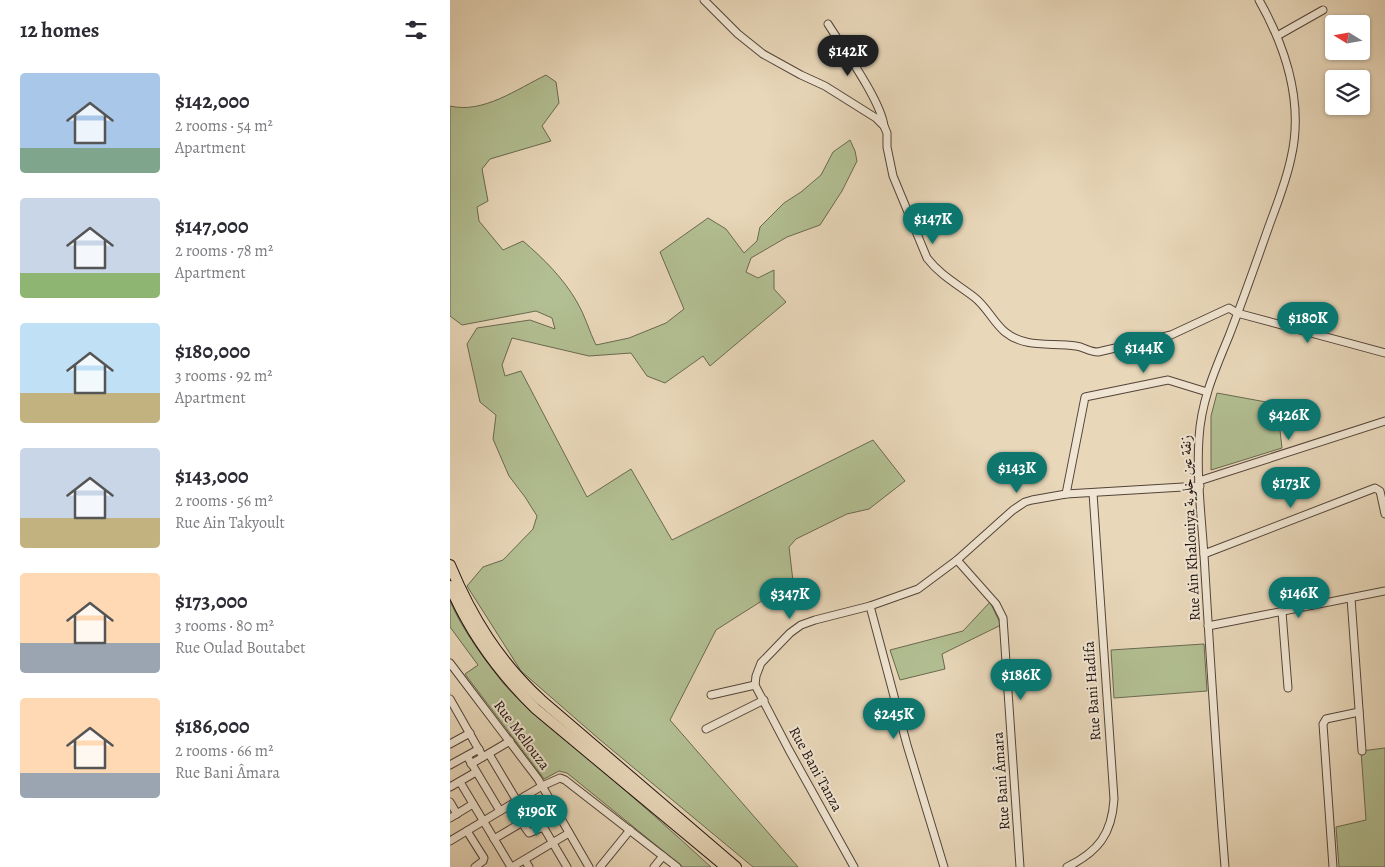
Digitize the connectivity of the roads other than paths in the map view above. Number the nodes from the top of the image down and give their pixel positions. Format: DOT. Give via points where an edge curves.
graph roads {
  1 [pos="704,0"];
  2 [pos="1259,0"];
  3 [pos="1323,10"];
  4 [pos="828,24"];
  5 [pos="1277,36"];
  6 [pos="884,126"];
  7 [pos="1237,313"];
  8 [pos="1385,353"];
  9 [pos="1207,392"];
  10 [pos="1385,421"];
  11 [pos="1200,483"];
  12 [pos="1093,493"];
  13 [pos="1066,494"];
  14 [pos="1385,514"];
  15 [pos="1204,554"];
  16 [pos="957,560"];
  17 [pos="450,565"];
  18 [pos="450,586"];
  19 [pos="1385,590"];
  20 [pos="1351,598"];
  21 [pos="870,606"];
  22 [pos="1282,612"];
  23 [pos="1208,626"];
  24 [pos="451,665"];
  25 [pos="756,684"];
  26 [pos="1288,688"];
  27 [pos="711,695"];
  28 [pos="450,699"];
  29 [pos="764,700"];
  30 [pos="1359,712"];
  31 [pos="706,729"];
  32 [pos="470,733"];
  33 [pos="451,740"];
  34 [pos="510,742"];
  35 [pos="479,749"];
  36 [pos="1362,751"];
  37 [pos="486,755"];
  38 [pos="466,756"];
  39 [pos="471,764"];
  40 [pos="450,765"];
  41 [pos="476,772"];
  42 [pos="460,782"];
  43 [pos="542,786"];
  44 [pos="450,788"];
  45 [pos="525,796"];
  46 [pos="516,801"];
  47 [pos="450,802"];
  48 [pos="650,803"];
  49 [pos="473,804"];
  50 [pos="500,811"];
  51 [pos="457,814"];
  52 [pos="536,814"];
  53 [pos="450,818"];
  54 [pos="483,821"];
  55 [pos="522,823"];
  56 [pos="543,827"];
  57 [pos="467,830"];
  58 [pos="630,830"];
  59 [pos="569,832"];
  60 [pos="494,839"];
  61 [pos="450,841"];
  62 [pos="553,842"];
  63 [pos="663,856"];
  64 [pos="525,860"];
  65 [pos="476,867"];
  66 [pos="512,867"];
  67 [pos="529,867"];
  68 [pos="568,867"];
  69 [pos="589,867"];
  70 [pos="600,867"];
  71 [pos="654,867"];
  72 [pos="677,867"];
  73 [pos="715,867"];
  74 [pos="726,867"];
  75 [pos="736,867"];
  76 [pos="854,867"];
  77 [pos="944,867"];
  78 [pos="1020,867"];
  79 [pos="1067,867"];
  80 [pos="1225,867"];
  81 [pos="1333,867"];
  1 -- 6 [label="street" via="763,54 825,86"];
  2 -- 5 [label="street, Rue Ain Khalouiya زنقة عين خلوية"];
  3 -- 5 [label="street"];
  4 -- 6 [label="street" via="864,82 881,113"];
  5 -- 7 [label="street, Rue Ain Khalouiya زنقة عين خلوية" via="1294,95 1292,156"];
  6 -- 7 [label="street" via="893,176 927,258 936,269 982,304 1000,328 1011,336 1034,344 1077,346 1098,352 1171,334 1229,308"];
  7 -- 8 [label="street"];
  7 -- 9 [label="street, Rue Ain Khalouiya زنقة عين خلوية"];
  9 -- 11 [label="street, Rue Ain Khalouiya زنقة عين خلوية" via="1198,442"];
  9 -- 13 [label="street" via="1168,380 1086,396"];
  10 -- 11 [label="street"];
  11 -- 12 [label="street"];
  11 -- 15 [label="street, Rue Ain Khalouiya زنقة عين خلوية"];
  12 -- 13 [label="street"];
  12 -- 79 [label="street, Rue Bani Hadifa" via="1113,814 1108,831 1097,847"];
  13 -- 16 [label="street" via="1025,502"];
  14 -- 15 [label="street" via="1380,491 1375,488"];
  15 -- 23 [label="street, Rue Ain Khalouiya زنقة عين خلوية"];
  16 -- 21 [label="street" via="918,589"];
  16 -- 78 [label="street, Rue Bani Âmara" via="996,604 1003,618"];
  17 -- 75 [label="highway" via="482,630 519,678"];
  18 -- 48 [label="highway" via="475,636 521,694"];
  19 -- 20 [label="street"];
  20 -- 22 [label="street"];
  20 -- 30 [label="street"];
  21 -- 25 [label="street" via="801,625 762,663"];
  21 -- 77 [label="street"];
  22 -- 23 [label="street"];
  22 -- 26 [label="street"];
  23 -- 80 [label="street, Rue Ain Khalouiya زنقة عين خلوية"];
  24 -- 34 [label="street, Rue Mellouza"];
  25 -- 27 [label="street"];
  25 -- 29 [label="street, Rue Bani Tanza"];
  28 -- 32 [label="street"];
  29 -- 31 [label="street"];
  29 -- 76 [label="street, Rue Bani Tanza"];
  30 -- 36 [label="street"];
  30 -- 81 [label="street" via="1324,720 1323,724"];
  32 -- 33 [label="street"];
  32 -- 35 [label="street"];
  34 -- 37 [label="street"];
  34 -- 43 [label="street, Rue Mellouza"];
  35 -- 37 [label="street"];
  35 -- 38 [label="street"];
  37 -- 39 [label="street"];
  37 -- 46 [label="street"];
  38 -- 39 [label="street"];
  38 -- 40 [label="street"];
  39 -- 41 [label="street"];
  41 -- 42 [label="street"];
  41 -- 50 [label="street"];
  42 -- 44 [label="street"];
  42 -- 49 [label="street"];
  43 -- 45 [label="street"];
  43 -- 58 [label="street, Rue Mellouza" via="558,778 564,779"];
  43 -- 59 [label="street"];
  45 -- 46 [label="street"];
  45 -- 52 [label="street"];
  46 -- 50 [label="street"];
  47 -- 51 [label="street"];
  48 -- 73 [label="highway"];
  48 -- 74 [label="highway"];
  49 -- 51 [label="street"];
  49 -- 54 [label="street"];
  50 -- 54 [label="street"];
  51 -- 53 [label="street"];
  52 -- 55 [label="street"];
  52 -- 56 [label="street"];
  54 -- 57 [label="street"];
  54 -- 60 [label="street"];
  55 -- 56 [label="street" via="530,833"];
  55 -- 60 [label="street"];
  56 -- 62 [label="street"];
  57 -- 61 [label="street"];
  57 -- 65 [label="street" via="484,858"];
  58 -- 63 [label="street, Rue Mellouza"];
  58 -- 70 [label="street"];
  59 -- 62 [label="street"];
  59 -- 69 [label="street"];
  60 -- 66 [label="street"];
  62 -- 64 [label="street"];
  62 -- 68 [label="street"];
  63 -- 71 [label="street"];
  63 -- 72 [label="street, Rue Mellouza"];
  64 -- 66 [label="street"];
  64 -- 67 [label="street"];
}
